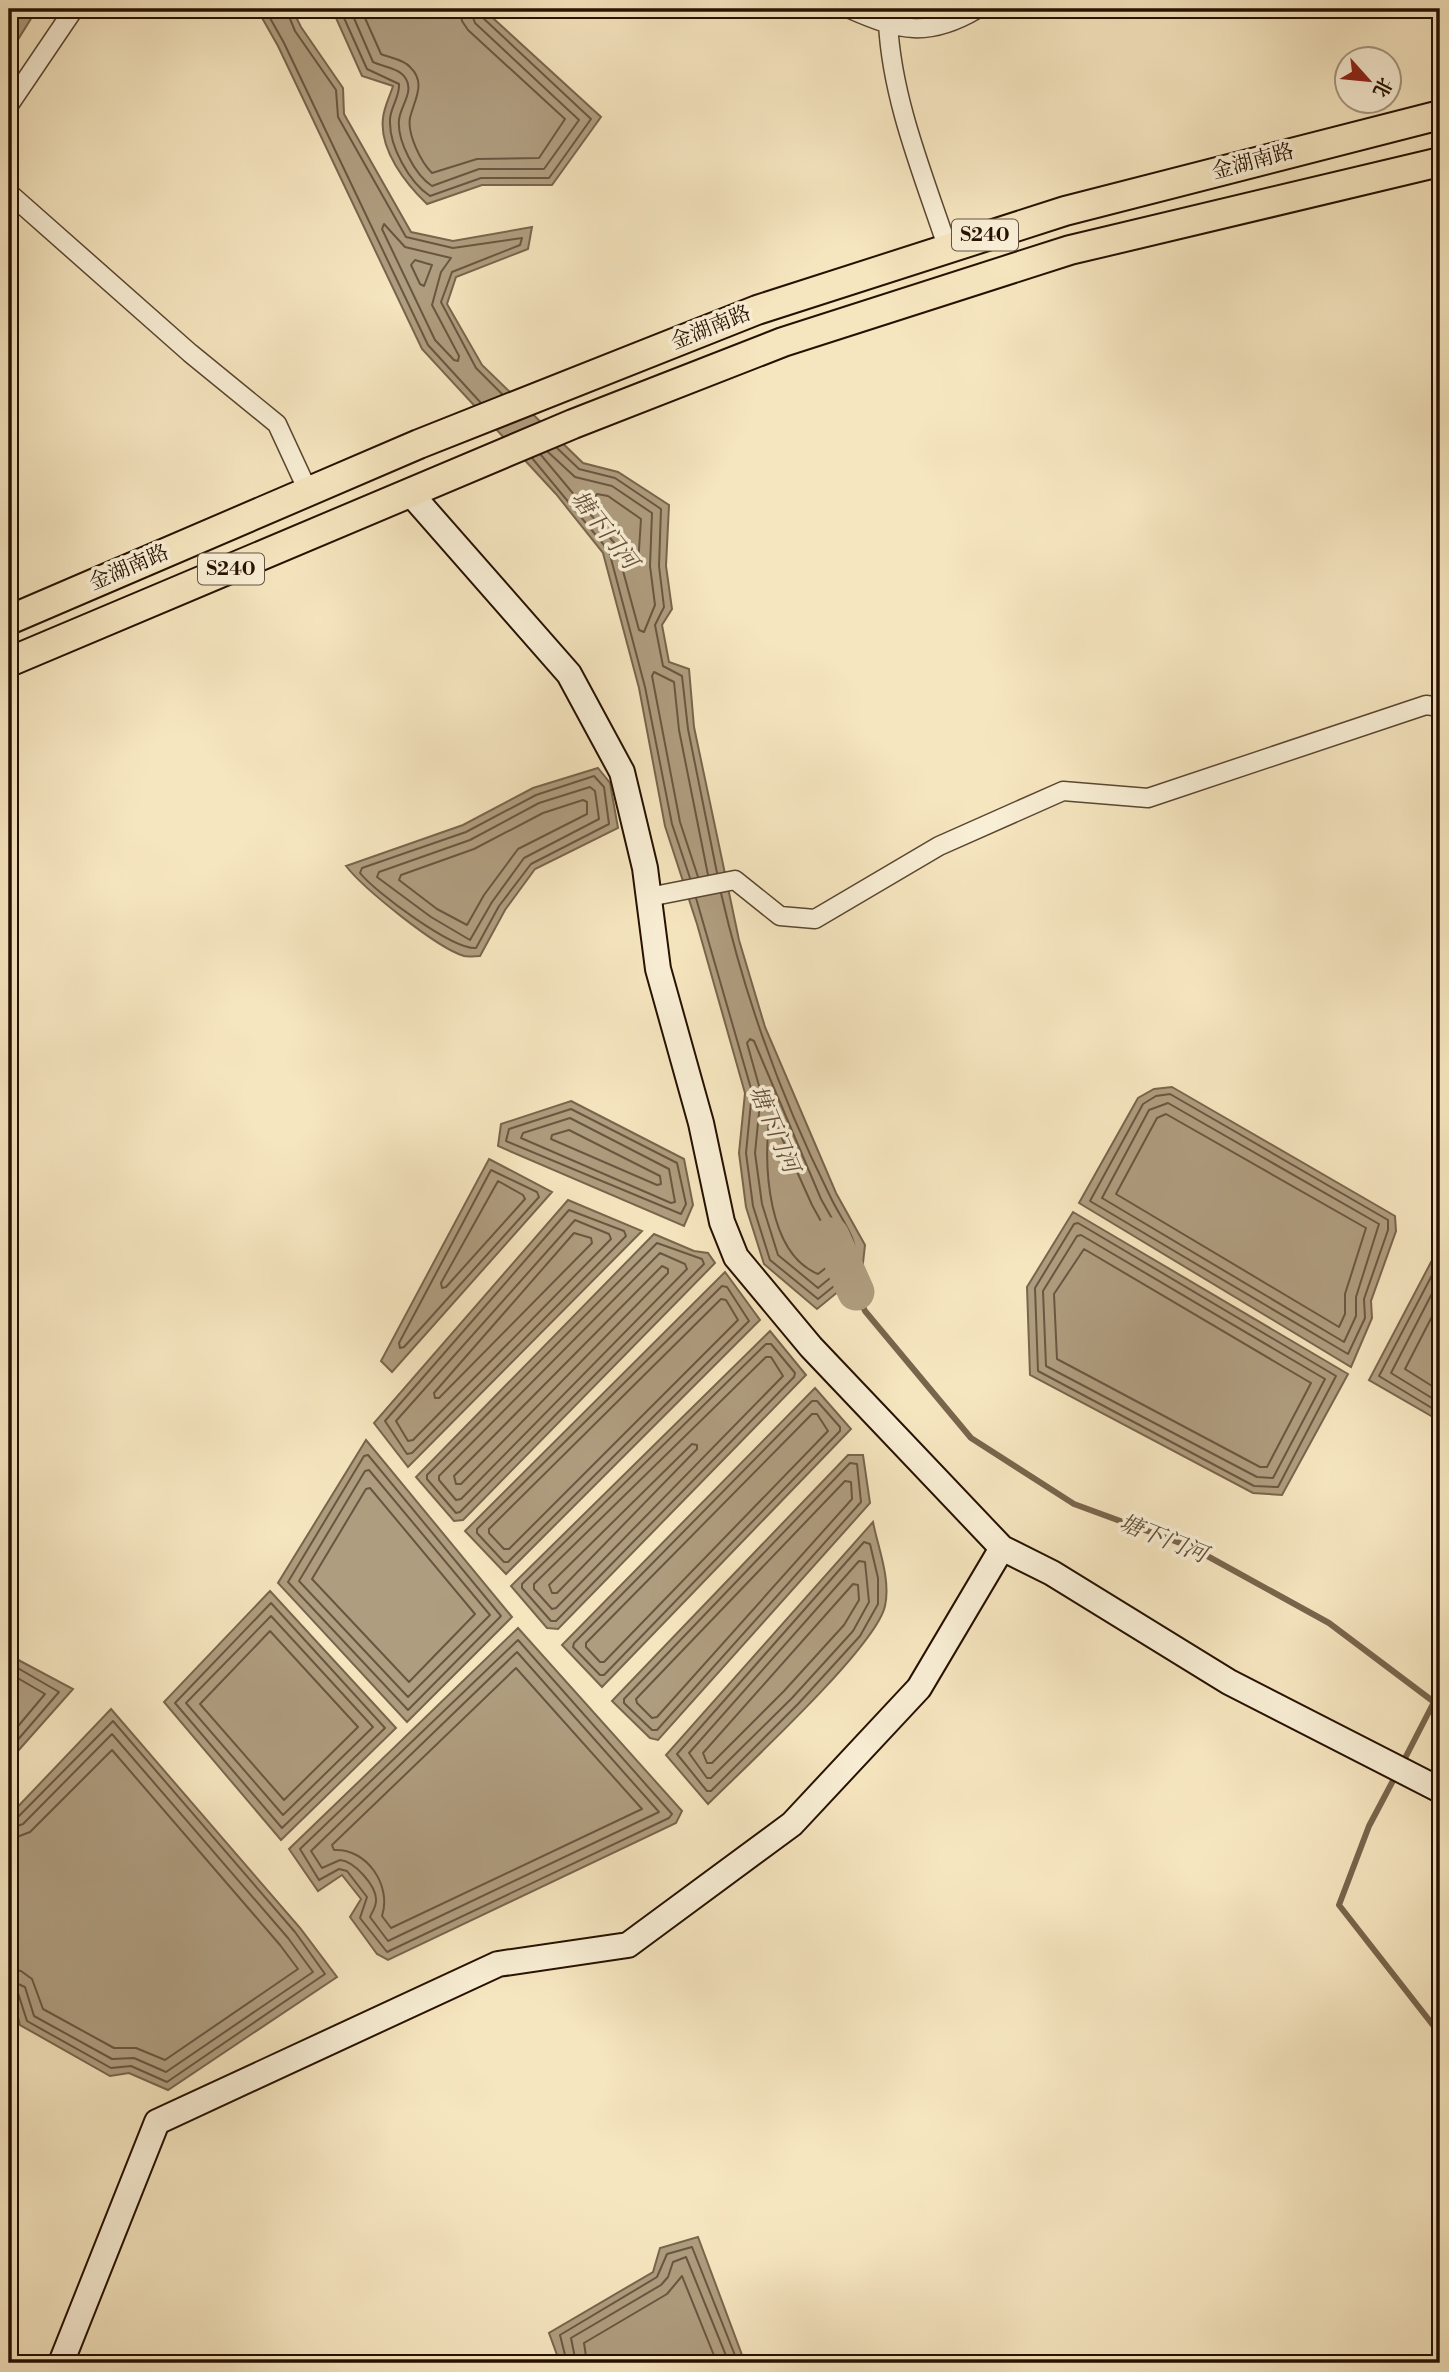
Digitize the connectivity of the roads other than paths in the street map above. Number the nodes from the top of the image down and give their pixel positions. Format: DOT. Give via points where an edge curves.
graph roads {
  1 [pos="74,9"];
  2 [pos="850,9"];
  3 [pos="977,9"];
  4 [pos="888,23"];
  5 [pos="9,105"];
  6 [pos="1440,115"];
  7 [pos="1440,162"];
  8 [pos="9,193"];
  9 [pos="947,246"];
  10 [pos="308,491"];
  11 [pos="411,494"];
  12 [pos="9,620"];
  13 [pos="9,662"];
  14 [pos="1440,707"];
  15 [pos="650,897"];
  16 [pos="1002,1548"];
  17 [pos="1434,1787"];
  18 [pos="61,2363"];
  1 -- 5 [label="street"];
  2 -- 4 [label="street"];
  3 -- 4 [label="street" via="937,26 910,31"];
  4 -- 9 [label="street" via="890,58 913,145"];
  6 -- 9 [label="main road, 金湖南路 / S240" via="1065,211"];
  7 -- 11 [label="main road, 金湖南路 / S240" via="1070,250 783,342 573,424"];
  8 -- 10 [label="street" via="276,424"];
  9 -- 10 [label="main road, 金湖南路 / S240" via="757,310"];
  10 -- 12 [label="main road, 金湖南路 / S240"];
  11 -- 13 [label="main road, 金湖南路 / S240"];
  11 -- 15 [label="street" via="569,674 622,772"];
  14 -- 15 [label="street" via="1426,705 1148,798 1063,791 939,846 815,919 780,916 734,880"];
  15 -- 16 [label="street" via="658,970 701,1123 722,1222 736,1257 811,1348"];
  16 -- 17 [label="street" via="1052,1573 1228,1682"];
  16 -- 18 [label="street" via="919,1688 801,1814 628,1945 498,1964 156,2122"];
}
